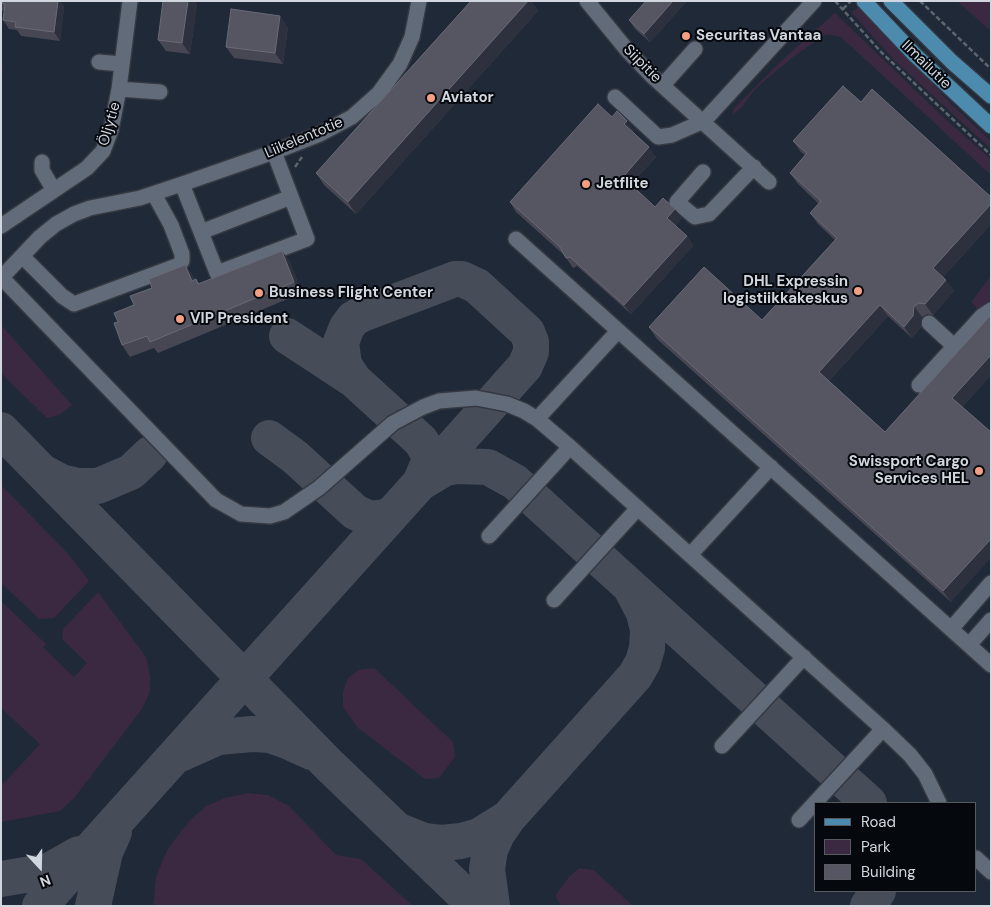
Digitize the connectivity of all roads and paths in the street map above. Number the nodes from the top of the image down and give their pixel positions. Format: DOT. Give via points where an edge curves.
graph roads {
  1 [pos="130,1"];
  2 [pos="419,1"];
  3 [pos="814,1"];
  4 [pos="835,1"];
  5 [pos="851,1"];
  6 [pos="864,1"];
  7 [pos="891,1"];
  8 [pos="590,2"];
  9 [pos="921,2"];
  10 [pos="843,9"];
  11 [pos="695,49"];
  12 [pos="99,62"];
  13 [pos="122,64"];
  14 [pos="991,69"];
  15 [pos="663,85"];
  16 [pos="119,89"];
  17 [pos="160,92"];
  18 [pos="991,96"];
  19 [pos="615,97"];
  20 [pos="704,121"];
  21 [pos="991,126"];
  22 [pos="274,152"];
  23 [pos="991,155"];
  24 [pos="42,162"];
  25 [pos="754,167"];
  26 [pos="703,172"];
  27 [pos="770,182"];
  28 [pos="182,184"];
  29 [pos="53,189"];
  30 [pos="154,194"];
  31 [pos="291,198"];
  32 [pos="1,226"];
  33 [pos="201,232"];
  34 [pos="516,239"];
  35 [pos="22,256"];
  36 [pos="1,277"];
  37 [pos="991,310"];
  38 [pos="929,323"];
  39 [pos="618,331"];
  40 [pos="955,347"];
  41 [pos="920,385"];
  42 [pos="537,419"];
  43 [pos="570,447"];
  44 [pos="771,467"];
  45 [pos="638,508"];
  46 [pos="489,536"];
  47 [pos="690,555"];
  48 [pos="991,583"];
  49 [pos="554,600"];
  50 [pos="991,620"];
  51 [pos="951,629"];
  52 [pos="969,645"];
  53 [pos="804,657"];
  54 [pos="989,660"];
  55 [pos="883,729"];
  56 [pos="722,746"];
  57 [pos="815,802"];
  58 [pos="939,802"];
  59 [pos="814,803"];
  60 [pos="798,820"];
  61 [pos="977,859"];
  62 [pos="991,872"];
  1 -- 13 [label="street, Öljytie"];
  2 -- 22 [label="street, Liikelentotie" via="407,51 379,93 346,120"];
  3 -- 20 [label="street"];
  4 -- 10 [label="path"];
  5 -- 10 [label="path"];
  6 -- 21 [label="main road, Ilmailutie" via="915,56"];
  7 -- 18 [label="main road, Ilmailutie"];
  8 -- 15 [label="street, Siipitie" via="627,50"];
  9 -- 14 [label="path"];
  10 -- 23 [label="path" via="882,52"];
  11 -- 15 [label="street"];
  12 -- 13 [label="street"];
  13 -- 16 [label="street, Öljytie"];
  15 -- 20 [label="street, Siipitie"];
  16 -- 17 [label="street"];
  16 -- 29 [label="street, Öljytie" via="111,130 102,151 87,168"];
  19 -- 20 [label="street" via="658,136 672,135"];
  20 -- 25 [label="street, Siipitie"];
  22 -- 28 [label="street, Liikelentotie"];
  22 -- 31 [label="street"];
  24 -- 29 [label="street" via="45,177"];
  25 -- 26 [label="street" via="709,214 695,217 677,202"];
  25 -- 27 [label="street, Siipitie"];
  28 -- 30 [label="street, Liikelentotie"];
  28 -- 33 [label="street"];
  29 -- 32 [label="street, Öljytie"];
  30 -- 35 [label="street, Liikelentotie" via="74,214 40,237"];
  30 -- 35 [label="street" via="182,254 179,266 74,304"];
  31 -- 33 [label="street"];
  31 -- 33 [label="street" via="307,239 218,273"];
  34 -- 39 [label="street"];
  35 -- 36 [label="street, Liikelentotie"];
  36 -- 42 [label="street" via="216,500 241,514 270,516 284,512 318,488 393,423 439,401 476,398 494,401"];
  37 -- 40 [label="street"];
  38 -- 40 [label="street"];
  39 -- 42 [label="street"];
  39 -- 44 [label="street"];
  40 -- 41 [label="street"];
  42 -- 43 [label="street"];
  43 -- 45 [label="street"];
  43 -- 46 [label="street"];
  44 -- 47 [label="street"];
  44 -- 51 [label="street"];
  45 -- 47 [label="street"];
  45 -- 49 [label="street"];
  47 -- 53 [label="street"];
  48 -- 51 [label="street"];
  50 -- 52 [label="street"];
  51 -- 52 [label="street"];
  52 -- 54 [label="street"];
  53 -- 55 [label="street"];
  53 -- 56 [label="street"];
  55 -- 57 [label="street"];
  55 -- 58 [label="street" via="925,774"];
  59 -- 60 [label="street"];
  61 -- 62 [label="street"];
}
